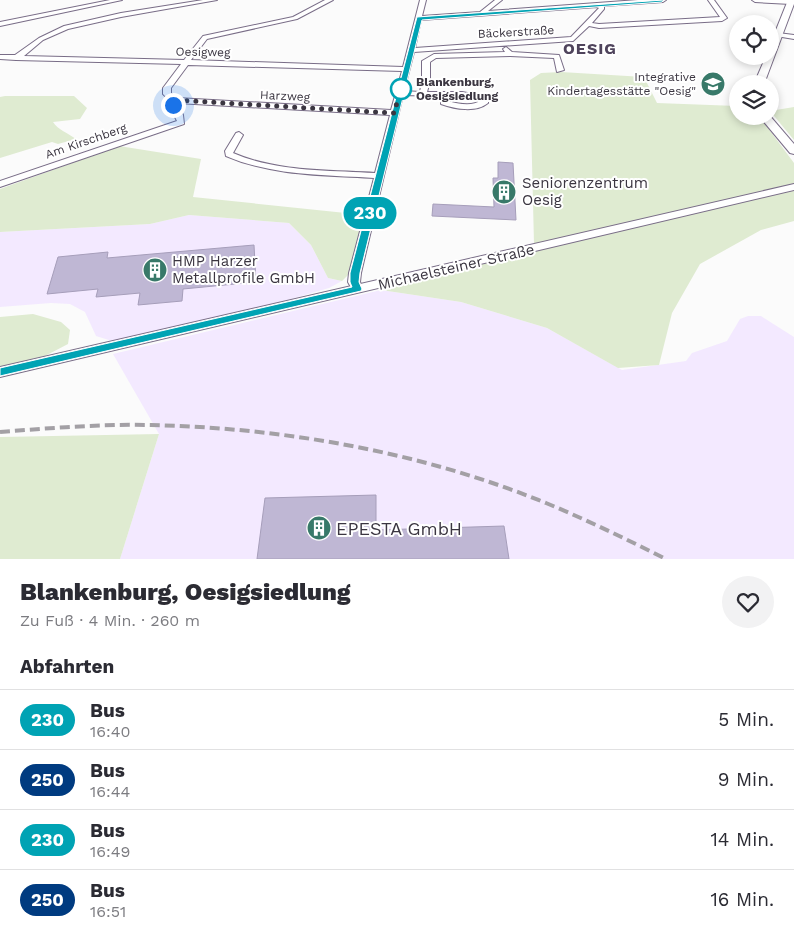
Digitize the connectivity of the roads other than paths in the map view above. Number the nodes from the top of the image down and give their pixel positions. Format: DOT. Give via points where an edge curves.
graph roads {
  1 [pos="118,0"];
  2 [pos="214,0"];
  3 [pos="330,0"];
  4 [pos="423,0"];
  5 [pos="499,0"];
  6 [pos="663,0"];
  7 [pos="711,0"];
  8 [pos="755,0"];
  9 [pos="790,3"];
  10 [pos="599,5"];
  11 [pos="483,12"];
  12 [pos="419,18"];
  13 [pos="0,24"];
  14 [pos="587,24"];
  15 [pos="779,32"];
  16 [pos="779,35"];
  17 [pos="794,37"];
  18 [pos="503,44"];
  19 [pos="412,50"];
  20 [pos="510,54"];
  21 [pos="0,57"];
  22 [pos="16,58"];
  23 [pos="186,63"];
  24 [pos="406,69"];
  25 [pos="560,70"];
  26 [pos="400,93"];
  27 [pos="423,94"];
  28 [pos="445,95"];
  29 [pos="174,100"];
  30 [pos="394,113"];
  31 [pos="772,125"];
  32 [pos="239,136"];
  33 [pos="794,151"];
  34 [pos="380,176"];
  35 [pos="0,184"];
  36 [pos="794,187"];
  37 [pos="357,289"];
  38 [pos="0,372"];
  1 -- 13 [label="street"];
  2 -- 22 [label="street" via="121,14 66,28 40,39"];
  3 -- 23 [label="street" via="295,18 205,37"];
  4 -- 12 [label="street"];
  5 -- 11 [label="street"];
  6 -- 10 [label="street"];
  7 -- 14 [label="street" via="724,18 599,26"];
  8 -- 9 [label="street"];
  9 -- 15 [label="street"];
  10 -- 11 [label="street"];
  10 -- 14 [label="street, Bäckerstraße" via="602,8"];
  11 -- 12 [label="street"];
  12 -- 19 [label="street"];
  14 -- 18 [label="street, Bäckerstraße" via="573,40"];
  16 -- 17 [label="street"];
  18 -- 19 [label="street, Bäckerstraße"];
  18 -- 20 [label="street"];
  19 -- 24 [label="street"];
  20 -- 25 [label="street" via="557,56"];
  20 -- 27 [label="street" via="429,58"];
  21 -- 22 [label="street, Oesigweg"];
  22 -- 23 [label="street, Oesigweg"];
  23 -- 24 [label="street, Oesigweg"];
  23 -- 29 [label="street" via="166,91"];
  24 -- 26 [label="street"];
  26 -- 27 [label="street"];
  26 -- 30 [label="street"];
  27 -- 28 [label="street"];
  29 -- 30 [label="street, Harzweg"];
  29 -- 35 [label="street, Am Kirschberg" via="181,122"];
  30 -- 34 [label="street"];
  31 -- 33 [label="street"];
  32 -- 34 [label="street" via="229,154 248,161 313,171"];
  34 -- 37 [label="street" via="355,273"];
  36 -- 37 [label="street, Michaelsteiner Straße"];
  37 -- 38 [label="street, Michaelsteiner Straße"];
}
